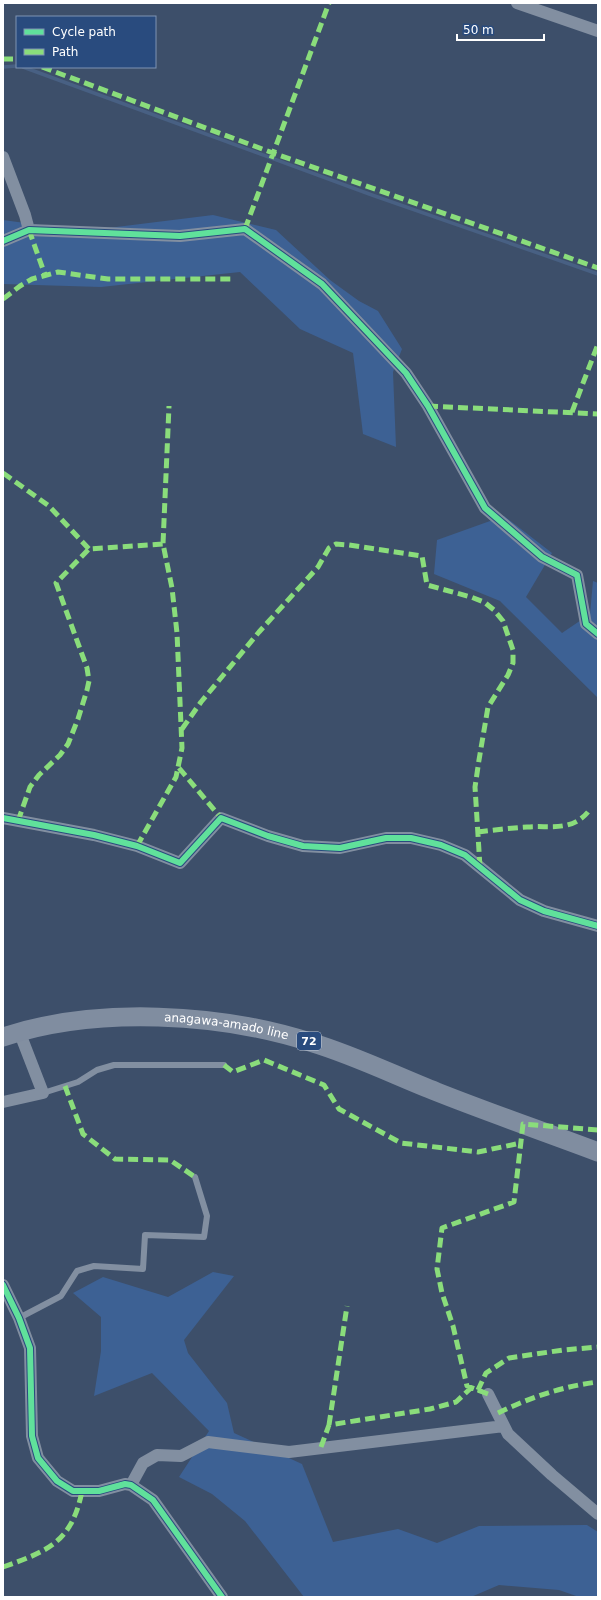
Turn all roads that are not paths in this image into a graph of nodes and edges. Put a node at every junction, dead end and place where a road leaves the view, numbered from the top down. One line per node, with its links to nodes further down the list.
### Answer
1 (517, 3): 2 (street)
2 (598, 31)
3 (3, 157): 4 (street)
4 (29, 230): 5 (street); 6 (street)
5 (3, 241)
6 (598, 634)
7 (3, 818): 8 (street)
8 (598, 926)
9 (11, 1034): 11 (street); 13 (main road, anagawa-amado line / 72)
10 (224, 1065): 11 (lane)
11 (43, 1093): 12 (street)
12 (3, 1102)
13 (598, 1152)
14 (196, 1177): 16 (lane)
15 (3, 1285): 16 (street)
16 (19, 1318): 19 (street)
17 (488, 1394): 18 (street)
18 (504, 1426): 19 (street); 20 (street)
19 (130, 1485): 21 (street)
20 (598, 1514)
21 (222, 1597)

